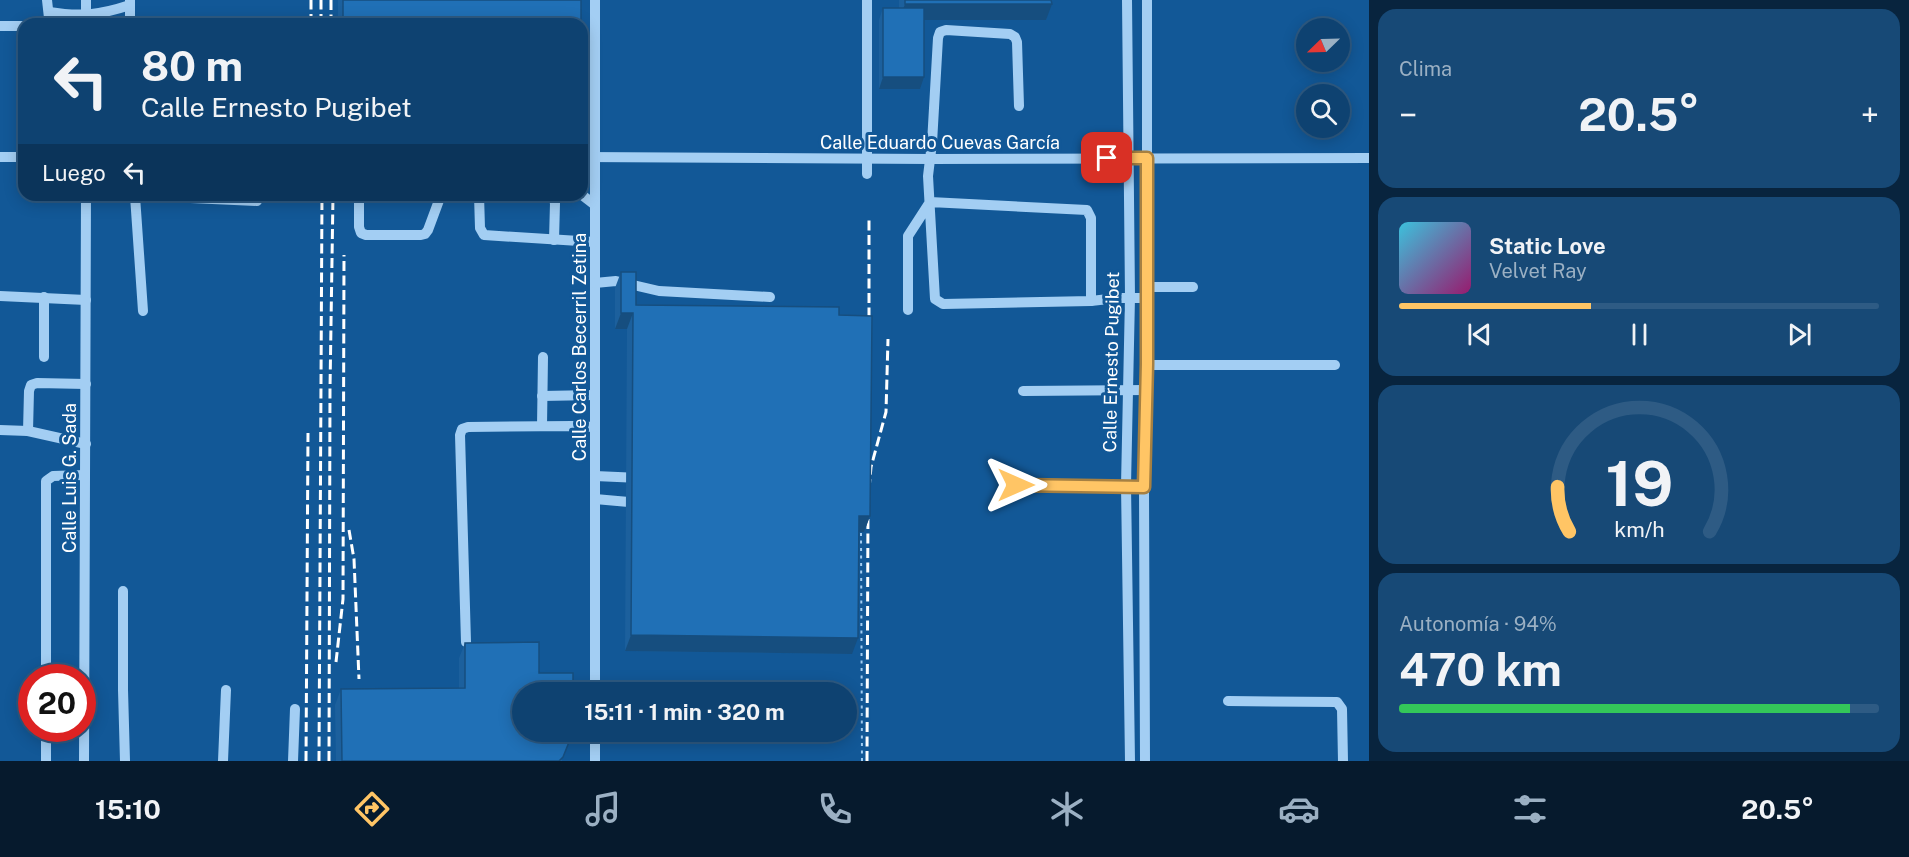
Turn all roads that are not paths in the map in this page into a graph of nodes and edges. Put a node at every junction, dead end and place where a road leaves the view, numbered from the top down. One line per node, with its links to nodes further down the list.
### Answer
1 (47, 0): 8 (street)
2 (86, 0): 11 (street)
3 (595, 0): 20 (street, Calle Carlos Becerril Zetina)
4 (867, 0): 27 (street)
5 (130, 2): 12 (street); 13 (street)
6 (1127, 2): 7 (street); 17 (street, Calle Ernesto Pugibet)
7 (1147, 2): 16 (street, Calle Ernesto Pugibet)
8 (49, 12): 9 (street); 10 (street)
9 (49, 18)
10 (81, 18)
11 (86, 18)
12 (89, 18)
13 (130, 18)
14 (0, 26): 15 (street)
15 (18, 26)
16 (1147, 52): 17 (street); 22 (street, Calle Ernesto Pugibet)
17 (1127, 53): 21 (street, Calle Ernesto Pugibet)
18 (588, 106): 20 (street)
19 (1019, 106): 31 (street)
20 (595, 107): 26 (street, Calle Carlos Becerril Zetina)
21 (1127, 107): 22 (street); 28 (street, Calle Ernesto Pugibet)
22 (1147, 107): 29 (street, Calle Ernesto Pugibet)
23 (0, 157): 24 (street)
24 (18, 157)
25 (588, 157): 26 (street, Calle Eduardo Cuevas García)
26 (595, 157): 27 (street, Calle Eduardo Cuevas García); 41 (street, Calle Carlos Becerril Zetina)
27 (867, 158): 31 (street, Calle Eduardo Cuevas García); 32 (street)
28 (1129, 158): 29 (street, Calle Eduardo Cuevas García); 31 (street, Calle Eduardo Cuevas García); 50 (street, Calle Ernesto Pugibet)
29 (1147, 158): 30 (street, Calle Eduardo Cuevas García); 46 (street, Calle Ernesto Pugibet)
30 (1369, 158)
31 (931, 159): 40 (street)
32 (867, 174)
33 (588, 200): 41 (street)
34 (86, 201): 51 (street, Calle Luis G. Sada)
35 (135, 201): 54 (street)
36 (359, 201): 37 (street)
37 (439, 201)
38 (479, 201): 42 (street)
39 (554, 201): 42 (street)
40 (930, 202): 52 (street); 52 (street); 53 (street)
41 (595, 205): 43 (street, Calle Carlos Becerril Zetina)
42 (554, 240): 43 (street)
43 (595, 242): 44 (street, Calle Carlos Becerril Zetina)
44 (595, 283): 49 (street); 63 (street, Calle Carlos Becerril Zetina)
45 (1193, 287): 46 (street)
46 (1147, 293): 50 (street); 57 (street, Calle Ernesto Pugibet)
47 (0, 296): 48 (street)
48 (44, 297): 51 (street); 55 (street)
49 (770, 297)
50 (1130, 297): 52 (street); 60 (street, Calle Ernesto Pugibet)
51 (86, 300): 59 (street, Calle Luis G. Sada)
52 (1091, 301)
53 (908, 310)
54 (143, 311)
55 (44, 357)
56 (543, 357): 64 (street)
57 (1147, 364): 58 (street); 61 (street, Calle Ernesto Pugibet)
58 (1335, 365)
59 (86, 384): 68 (street); 69 (street, Calle Luis G. Sada)
60 (1128, 390): 61 (street); 62 (street); 74 (street, Calle Ernesto Pugibet)
61 (1146, 390): 75 (street, Calle Ernesto Pugibet)
62 (1023, 391)
63 (595, 395): 64 (street); 66 (street, Calle Carlos Becerril Zetina)
64 (542, 396): 65 (street)
65 (542, 426): 66 (street); 81 (street)
66 (595, 427): 71 (street, Calle Carlos Becerril Zetina)
67 (0, 430): 68 (street)
68 (28, 431): 69 (street)
69 (86, 444): 70 (street, Calle Luis G. Sada)
70 (85, 476): 82 (street); 90 (street, Calle Luis G. Sada)
71 (595, 476): 72 (street); 76 (street, Calle Carlos Becerril Zetina)
72 (649, 478)
73 (1016, 485): 74 (street)
74 (1126, 486): 75 (street); 78 (street, Calle Ernesto Pugibet)
75 (1144, 487): 79 (street, Calle Ernesto Pugibet)
76 (595, 499): 77 (street); 83 (street, Calle Carlos Becerril Zetina)
77 (650, 504)
78 (1127, 560): 79 (street); 95 (street, Calle Ernesto Pugibet)
79 (1146, 561): 96 (street, Calle Ernesto Pugibet)
80 (123, 591): 91 (street)
81 (466, 642)
82 (46, 664)
83 (595, 682)
84 (226, 690): 92 (street)
85 (1228, 701): 97 (street)
86 (295, 709): 93 (street)
87 (46, 742): 89 (street)
88 (595, 742): 94 (street)
89 (46, 761)
90 (84, 761)
91 (125, 761)
92 (223, 761)
93 (293, 761)
94 (595, 761)
95 (1131, 761)
96 (1145, 761)
97 (1343, 761)

